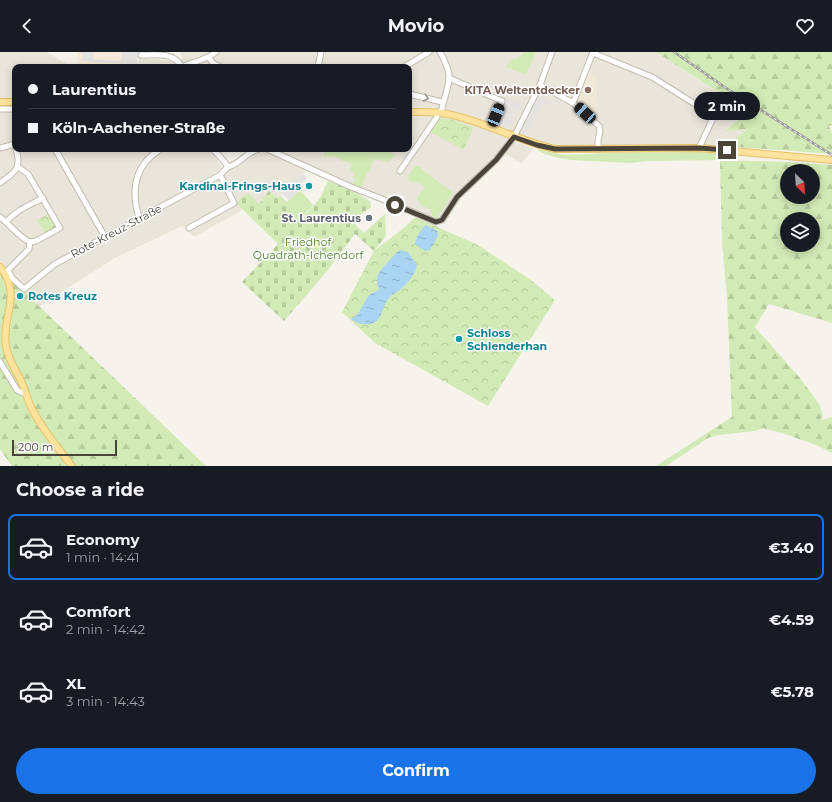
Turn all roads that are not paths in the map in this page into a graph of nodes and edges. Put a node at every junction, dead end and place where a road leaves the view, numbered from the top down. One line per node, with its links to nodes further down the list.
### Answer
1 (216, 52): 8 (street)
2 (321, 52): 12 (street)
3 (429, 52): 13 (street)
4 (440, 52): 14 (street)
5 (552, 52): 15 (street)
6 (593, 52): 20 (street); 29 (street)
7 (141, 55): 9 (street)
8 (209, 58): 10 (street); 11 (street)
9 (180, 64)
10 (188, 64)
11 (214, 64)
12 (319, 64)
13 (409, 64)
14 (450, 78): 19 (street); 25 (street)
15 (540, 85): 20 (street); 26 (street)
16 (412, 95): 19 (street, one-way to 19)
17 (0, 102): 18 (main road)
18 (12, 102)
19 (442, 102): 24 (street)
20 (573, 103): 30 (street)
21 (0, 109): 22 (street)
22 (12, 109)
23 (412, 112): 24 (main road)
24 (439, 113): 25 (main road); 40 (street)
25 (491, 128): 26 (main road)
26 (514, 137): 30 (main road); 36 (street)
27 (12, 145): 28 (street)
28 (0, 148)
29 (699, 148): 30 (main road); 37 (main road)
30 (598, 149)
31 (16, 152): 39 (street)
32 (57, 152): 48 (street)
33 (157, 152): 45 (street)
34 (216, 152): 38 (street)
35 (250, 152): 38 (street, Rote-Kreuz-Straße)
36 (278, 152)
37 (832, 160)
38 (228, 167): 41 (street, Rote-Kreuz-Straße)
39 (18, 168): 42 (street); 43 (street)
40 (400, 171)
41 (220, 175): 45 (street, Rote-Kreuz-Straße); 47 (street)
42 (0, 183)
43 (43, 198): 46 (street); 49 (street)
44 (0, 217): 46 (street)
45 (139, 218): 48 (street, Rote-Kreuz-Straße)
46 (6, 222): 49 (street)
47 (189, 228)
48 (105, 237): 49 (street, Rote-Kreuz-Straße)
49 (30, 242)
50 (0, 267): 52 (main road)
51 (0, 362): 52 (street)
52 (26, 394): 53 (main road)
53 (72, 466)

